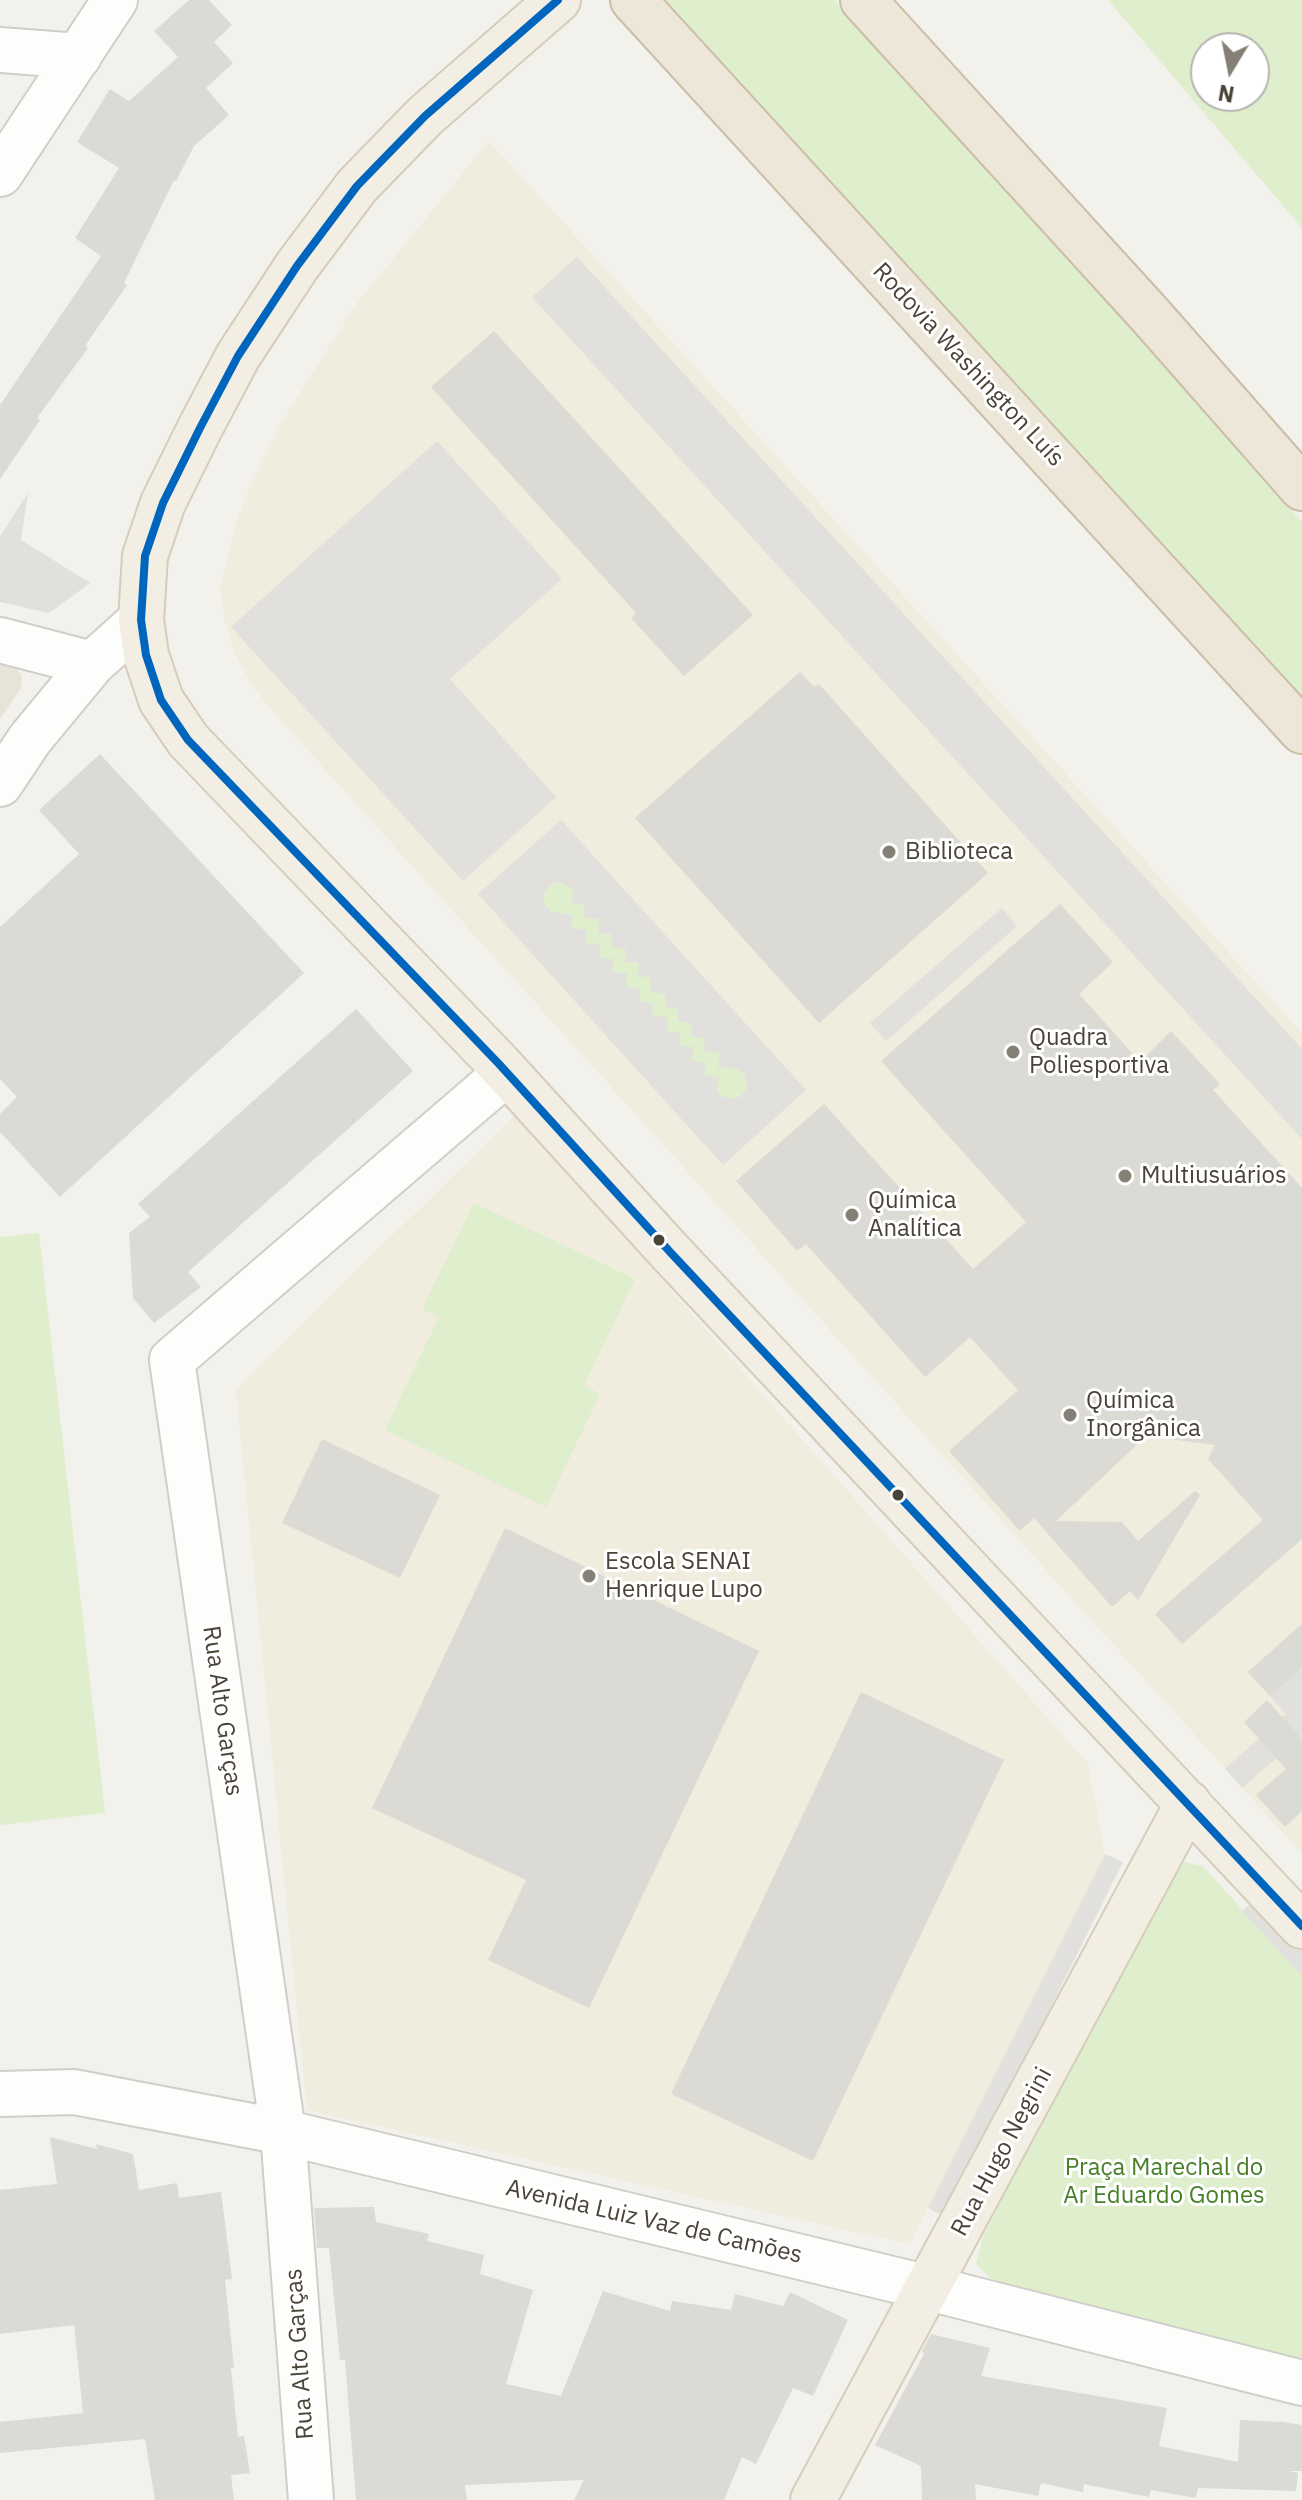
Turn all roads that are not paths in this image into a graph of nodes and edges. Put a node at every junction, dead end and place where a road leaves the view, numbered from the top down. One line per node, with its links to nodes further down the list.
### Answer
1 (115, 0): 6 (street)
2 (558, 0): 9 (main road)
3 (633, 0): 12 (highway, Rodovia Washington Luís)
4 (863, 0): 8 (highway)
5 (0, 50): 6 (street)
6 (79, 56): 7 (street)
7 (0, 174)
8 (1302, 488)
9 (141, 620): 11 (street); 14 (main road)
10 (0, 640): 11 (street)
11 (92, 664): 13 (street)
12 (1302, 731)
13 (0, 784)
14 (505, 1074): 15 (main road); 18 (street, Rua Alto Garças)
15 (1188, 1803): 16 (main road); 19 (main road, Rua Hugo Negrini)
16 (1302, 1926)
17 (0, 2094): 18 (street, Avenida Luiz Vaz de Camões)
18 (283, 2132): 19 (street, Avenida Luiz Vaz de Camões); 21 (street, Rua Alto Garças)
19 (929, 2288): 20 (street, Avenida Luiz Vaz de Camões); 22 (main road, Rua Hugo Negrini)
20 (1302, 2383)
21 (311, 2500)
22 (813, 2500)

